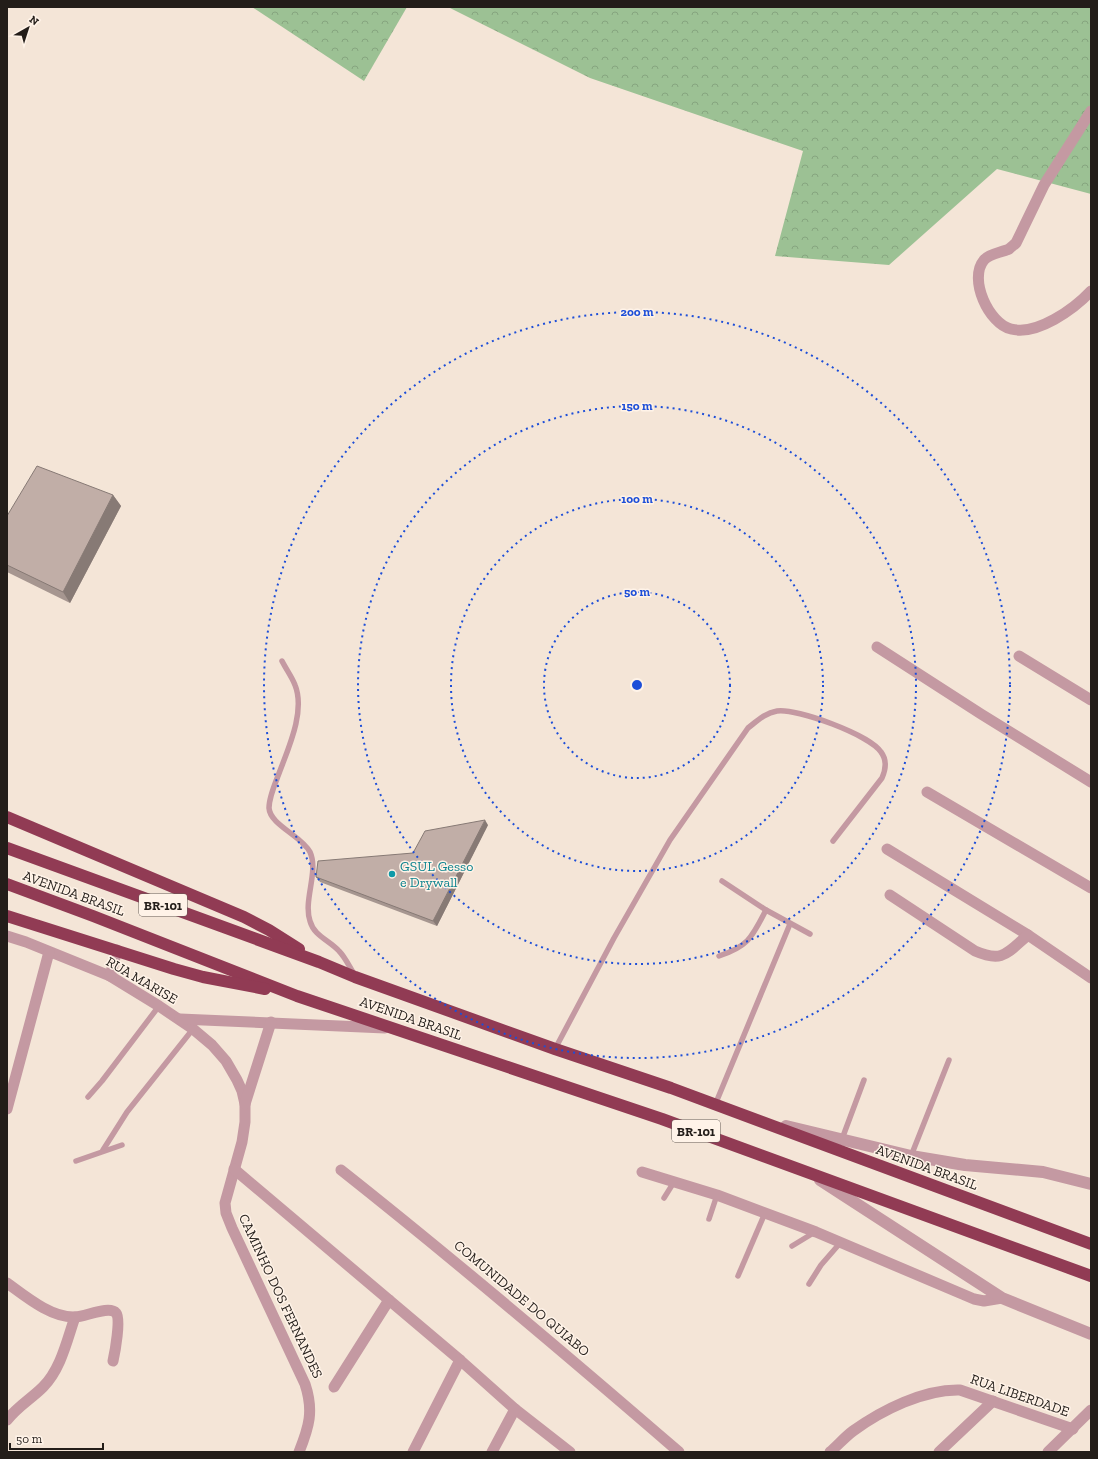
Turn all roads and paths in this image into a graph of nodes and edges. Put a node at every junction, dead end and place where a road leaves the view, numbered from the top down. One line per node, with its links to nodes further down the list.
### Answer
1 (1091, 111): 2 (street)
2 (1091, 291)
3 (877, 647): 7 (street)
4 (1018, 656): 6 (street)
5 (282, 661): 28 (lane)
6 (1091, 700)
7 (1091, 782)
8 (927, 792): 15 (street)
9 (7, 817): 26 (highway)
10 (833, 841): 36 (lane)
11 (7, 848): 26 (highway, AVENIDA BRASIL / BR-101)
12 (887, 849): 21 (street)
13 (722, 881): 17 (lane)
14 (7, 884): 30 (highway, AVENIDA BRASIL / BR-101)
15 (1091, 888)
16 (890, 895): 21 (street)
17 (766, 910): 19 (lane); 25 (lane)
18 (7, 916): 23 (highway)
19 (790, 924): 20 (lane); 42 (lane)
20 (810, 934)
21 (1028, 935): 29 (street)
22 (7, 936): 24 (street, RUA MARISE)
23 (117, 950): 27 (street); 30 (highway)
24 (49, 952): 27 (street, RUA MARISE); 43 (street)
25 (719, 956)
26 (319, 962): 28 (highway, AVENIDA BRASIL / BR-101)
27 (110, 976): 31 (street, RUA MARISE)
28 (355, 977): 36 (highway, AVENIDA BRASIL / BR-101)
29 (1091, 978)
30 (297, 996): 34 (highway, AVENIDA BRASIL / BR-101)
31 (159, 1006): 32 (street, RUA MARISE); 40 (lane)
32 (180, 1019): 33 (street); 35 (street, RUA MARISE)
33 (271, 1022): 34 (street); 41 (street)
34 (392, 1028): 53 (highway, AVENIDA BRASIL / BR-101)
35 (193, 1029): 38 (street, RUA MARISE); 47 (lane)
36 (555, 1049): 42 (highway, AVENIDA BRASIL / BR-101)
37 (949, 1060): 48 (lane)
38 (226, 1062): 41 (street, CAMINHO DOS FERNANDES)
39 (864, 1080): 45 (lane)
40 (88, 1096)
41 (244, 1104): 50 (street, CAMINHO DOS FERNANDES)
42 (715, 1105): 44 (highway, AVENIDA BRASIL / BR-101)
43 (7, 1109)
44 (753, 1119): 45 (street, AVENIDA BRASIL); 62 (highway, AVENIDA BRASIL / BR-101)
45 (842, 1139): 48 (street, AVENIDA BRASIL)
46 (122, 1145): 47 (lane)
47 (103, 1150): 49 (lane)
48 (911, 1156): 55 (street, AVENIDA BRASIL)
49 (76, 1161)
50 (234, 1170): 69 (street); 80 (street, CAMINHO DOS FERNANDES)
51 (342, 1170): 84 (street, COMUNIDADE DO QUIABO)
52 (642, 1172): 54 (street)
53 (808, 1172): 65 (highway, AVENIDA BRASIL / BR-101); 68 (street, AVENIDA BRASIL)
54 (674, 1181): 56 (street); 57 (lane)
55 (1091, 1184)
56 (716, 1196): 58 (street); 59 (lane)
57 (664, 1198)
58 (765, 1213): 60 (street); 64 (lane)
59 (709, 1219)
60 (816, 1232): 61 (street); 63 (lane)
61 (841, 1242): 67 (lane); 68 (street)
62 (1091, 1244)
63 (792, 1246)
64 (738, 1276)
65 (1091, 1276)
66 (7, 1283): 70 (street)
67 (809, 1284)
68 (1002, 1298): 71 (street, AVENIDA BRASIL)
69 (389, 1300): 72 (street); 74 (street)
70 (75, 1317): 73 (street); 78 (street)
71 (1091, 1334)
72 (460, 1360): 76 (street); 81 (street)
73 (113, 1361)
74 (334, 1387)
75 (993, 1401): 79 (street, RUA LIBERDADE); 85 (street, RUA LIBERDADE); 86 (street)
76 (515, 1409): 82 (street); 83 (street)
77 (1091, 1410): 79 (street)
78 (7, 1420)
79 (1073, 1429): 87 (street)
80 (299, 1452)
81 (414, 1452)
82 (492, 1452)
83 (570, 1452)
84 (679, 1452)
85 (830, 1452)
86 (939, 1452)
87 (1048, 1452)

